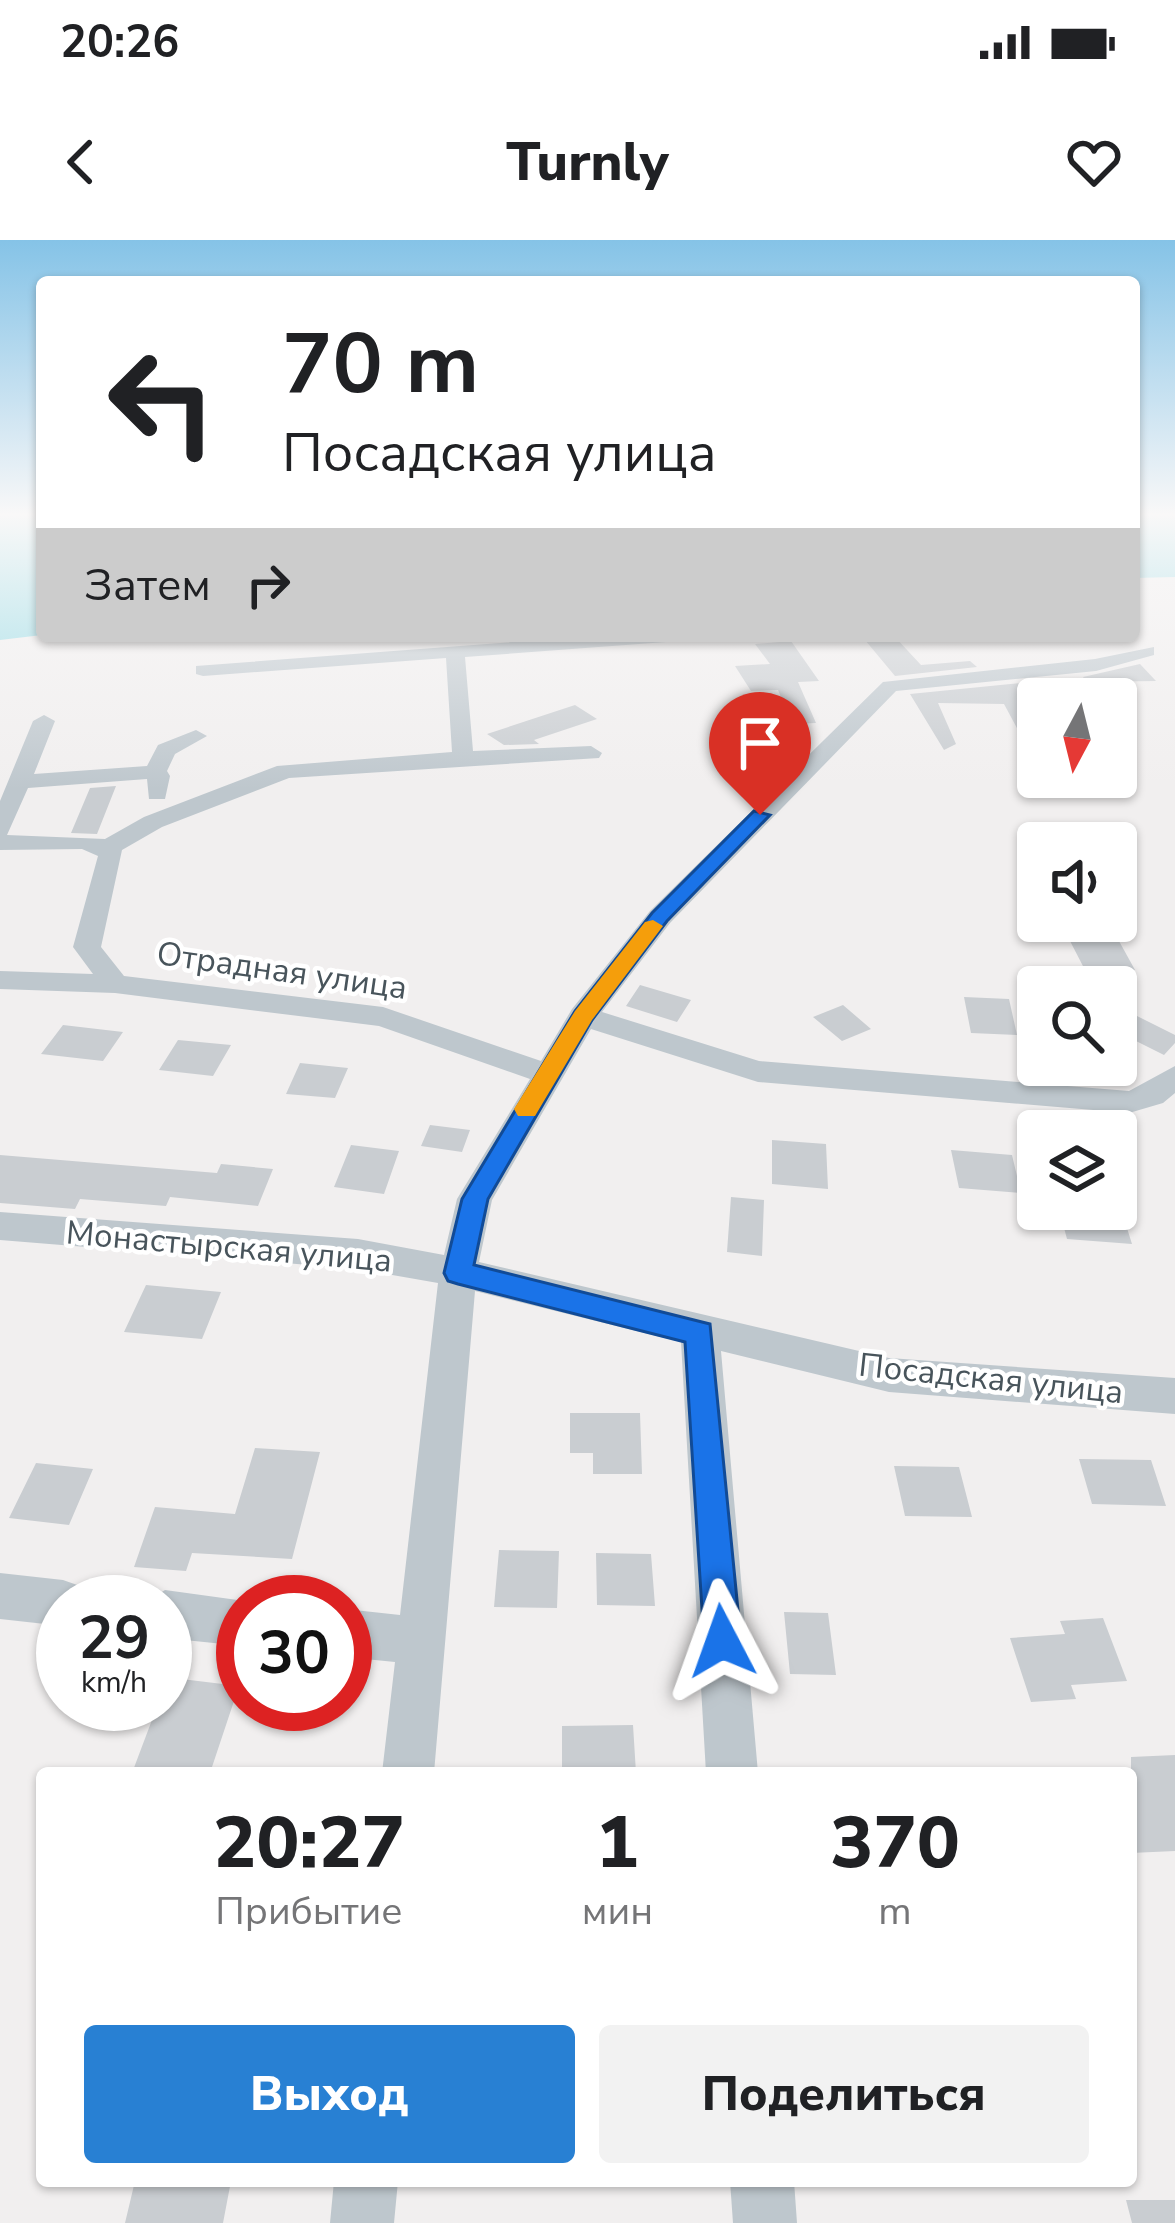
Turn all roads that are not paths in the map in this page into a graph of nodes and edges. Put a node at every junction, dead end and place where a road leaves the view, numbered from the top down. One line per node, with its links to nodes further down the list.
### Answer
1 (587, 642): 4 (street)
2 (1112, 648): 3 (street)
3 (1147, 651): 5 (street); 19 (street)
4 (455, 652): 6 (street); 10 (street)
5 (1175, 653)
6 (203, 670)
7 (44, 721): 12 (street)
8 (196, 736): 11 (street)
9 (590, 753): 10 (street)
10 (464, 758): 13 (street)
11 (155, 772): 12 (street); 13 (street)
12 (19, 782): 14 (street)
13 (153, 822): 16 (street)
14 (0, 830)
15 (0, 843): 16 (street)
16 (109, 847): 18 (street)
17 (0, 980): 18 (street, Отрадная улица)
18 (115, 984): 20 (street, Отрадная улица)
19 (583, 1016): 20 (street); 21 (street)
20 (547, 1074): 23 (street)
21 (1175, 1077)
22 (0, 1226): 23 (street, Монастырская улица)
23 (458, 1273): 24 (street, Посадская улица); 29 (street)
24 (700, 1333): 25 (street, Посадская улица); 31 (street)
25 (1175, 1396)
26 (0, 1597): 27 (street)
27 (36, 1600)
28 (372, 1636): 29 (street)
29 (421, 1641): 30 (street)
30 (409, 1767)
31 (732, 1767)
32 (366, 2187): 34 (street)
33 (762, 2187): 35 (street)
34 (362, 2223)
35 (765, 2223)

